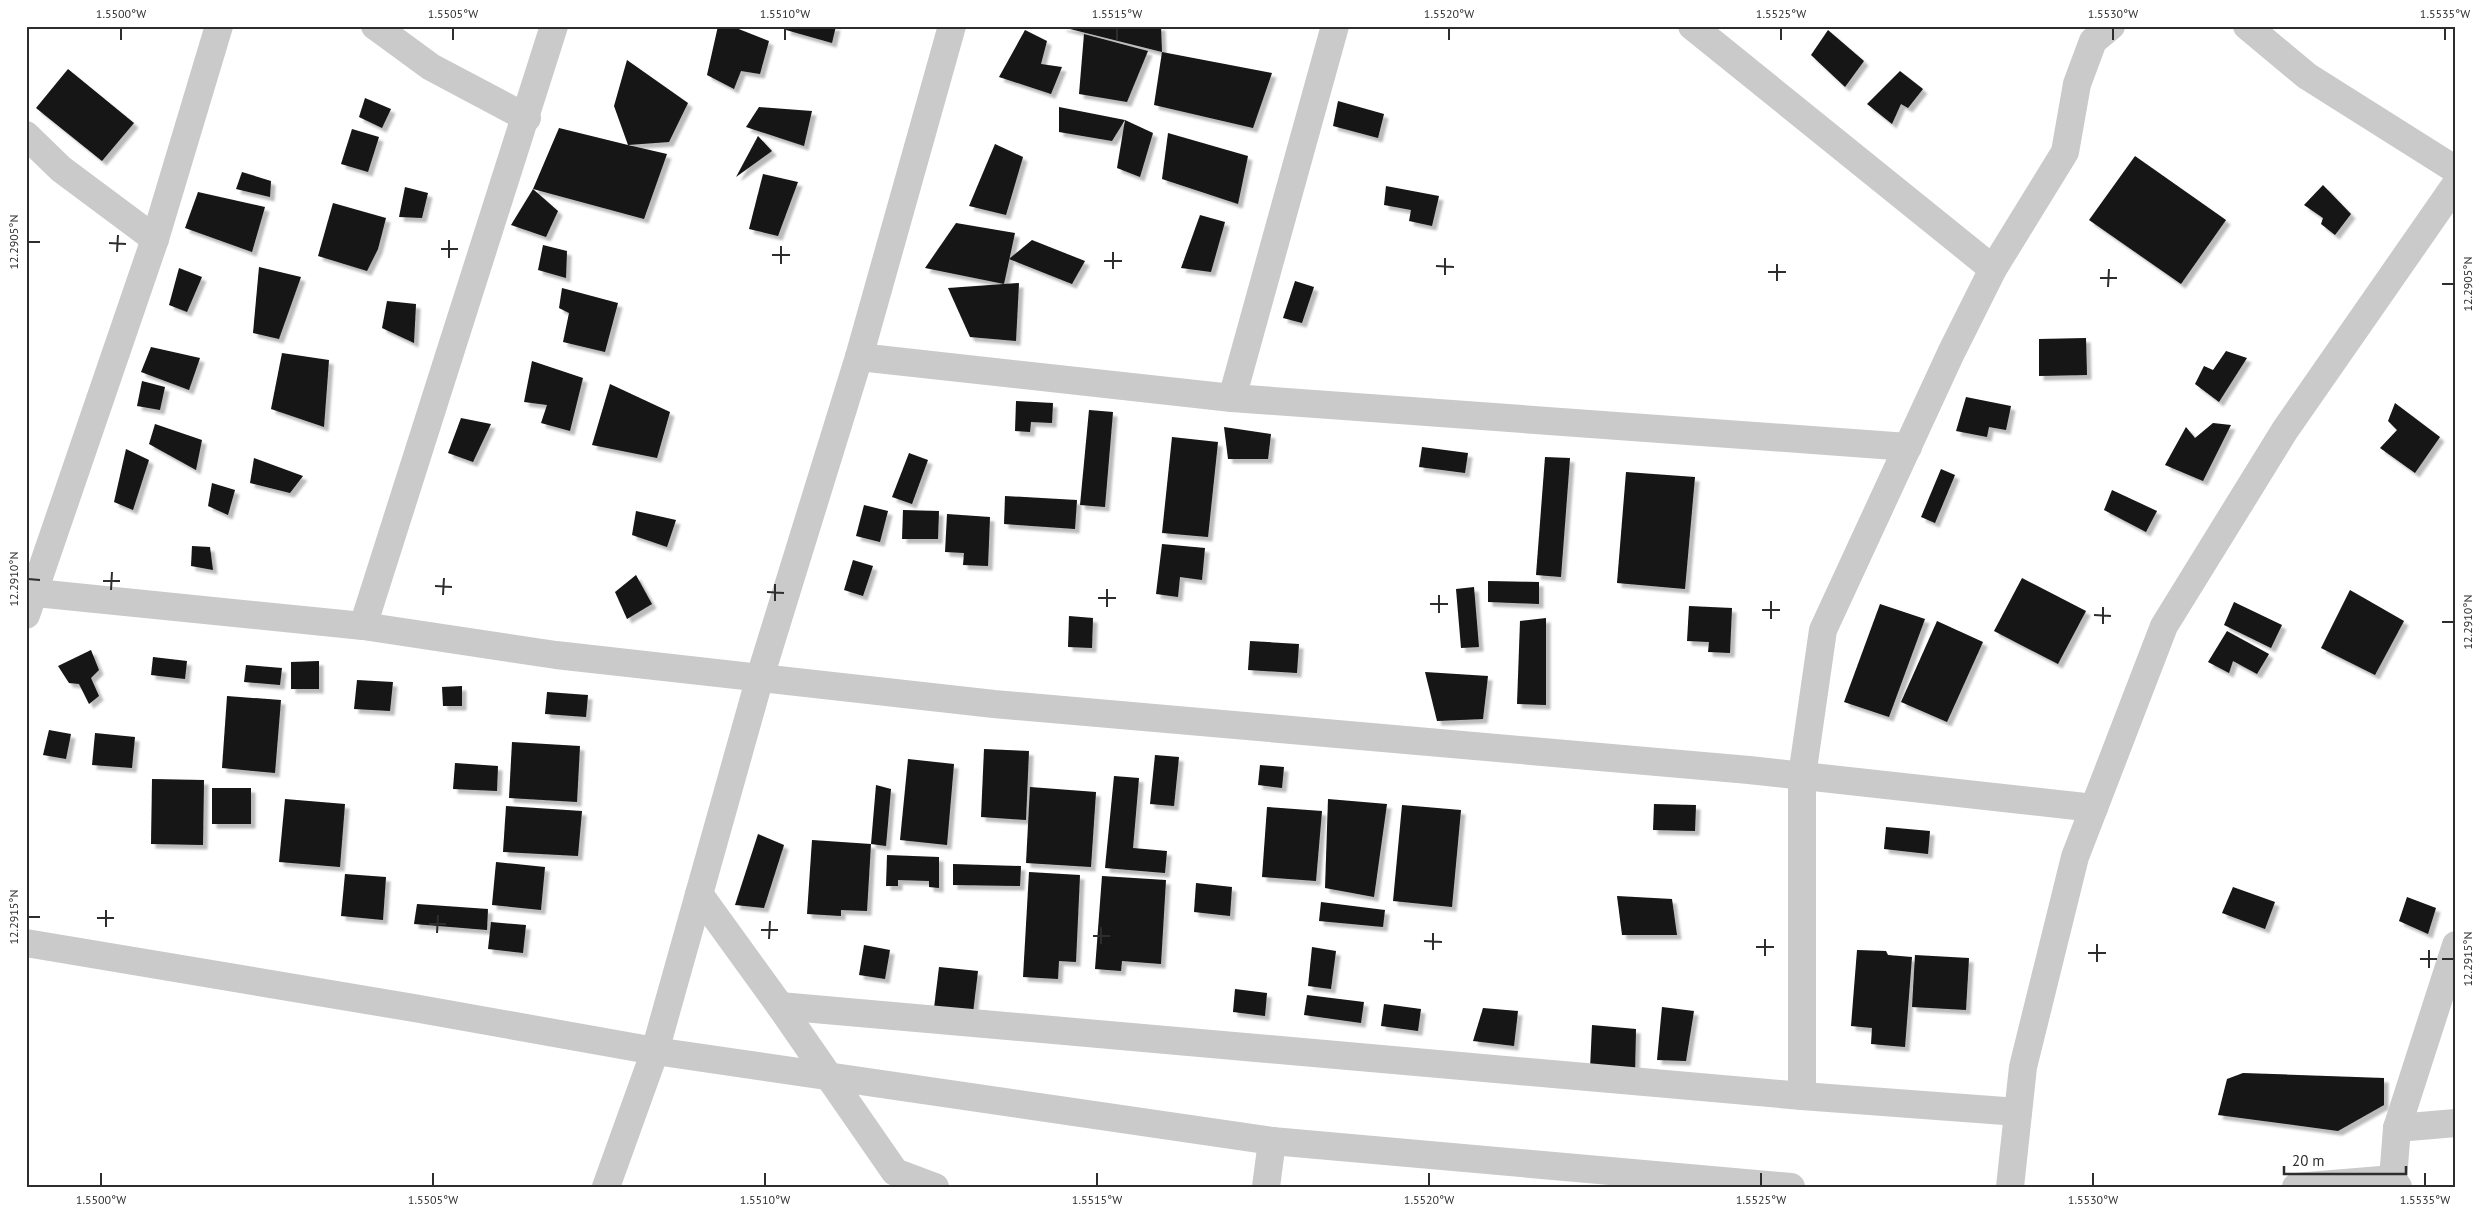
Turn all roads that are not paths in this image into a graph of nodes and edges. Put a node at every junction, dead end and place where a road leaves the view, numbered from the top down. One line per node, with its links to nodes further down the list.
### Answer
1 (219, 26): 13 (street)
2 (376, 26): 9 (street)
3 (554, 26): 9 (street)
4 (952, 26): 15 (street)
5 (1335, 26): 16 (street)
6 (1692, 26): 14 (street)
7 (2111, 26): 14 (street)
8 (2247, 26): 11 (street)
9 (527, 118): 19 (street)
10 (26, 135): 13 (street)
11 (2456, 170)
12 (2456, 184): 22 (street)
13 (155, 239): 18 (street)
14 (1993, 269): 17 (street)
15 (859, 357): 16 (street); 20 (street)
16 (1232, 398): 17 (street)
17 (1908, 448): 21 (street)
18 (28, 600): 19 (street)
19 (363, 626): 20 (street)
20 (760, 677): 21 (street); 23 (street)
21 (1802, 776): 22 (street); 29 (street)
22 (2094, 808): 30 (street)
23 (699, 894): 26 (street); 27 (street)
24 (26, 943): 27 (street)
25 (2456, 944): 32 (street)
26 (780, 1006): 28 (street); 29 (street)
27 (655, 1052): 28 (street); 35 (street)
28 (829, 1077): 33 (street); 36 (street)
29 (1802, 1096): 30 (street)
30 (2018, 1112): 39 (street)
31 (2456, 1123): 32 (street)
32 (2396, 1128): 34 (street)
33 (1272, 1141): 37 (street); 38 (street)
34 (2396, 1183): 40 (street)
35 (606, 1187)
36 (935, 1187)
37 (1266, 1187)
38 (1791, 1187)
39 (2010, 1187)
40 (2296, 1187)

